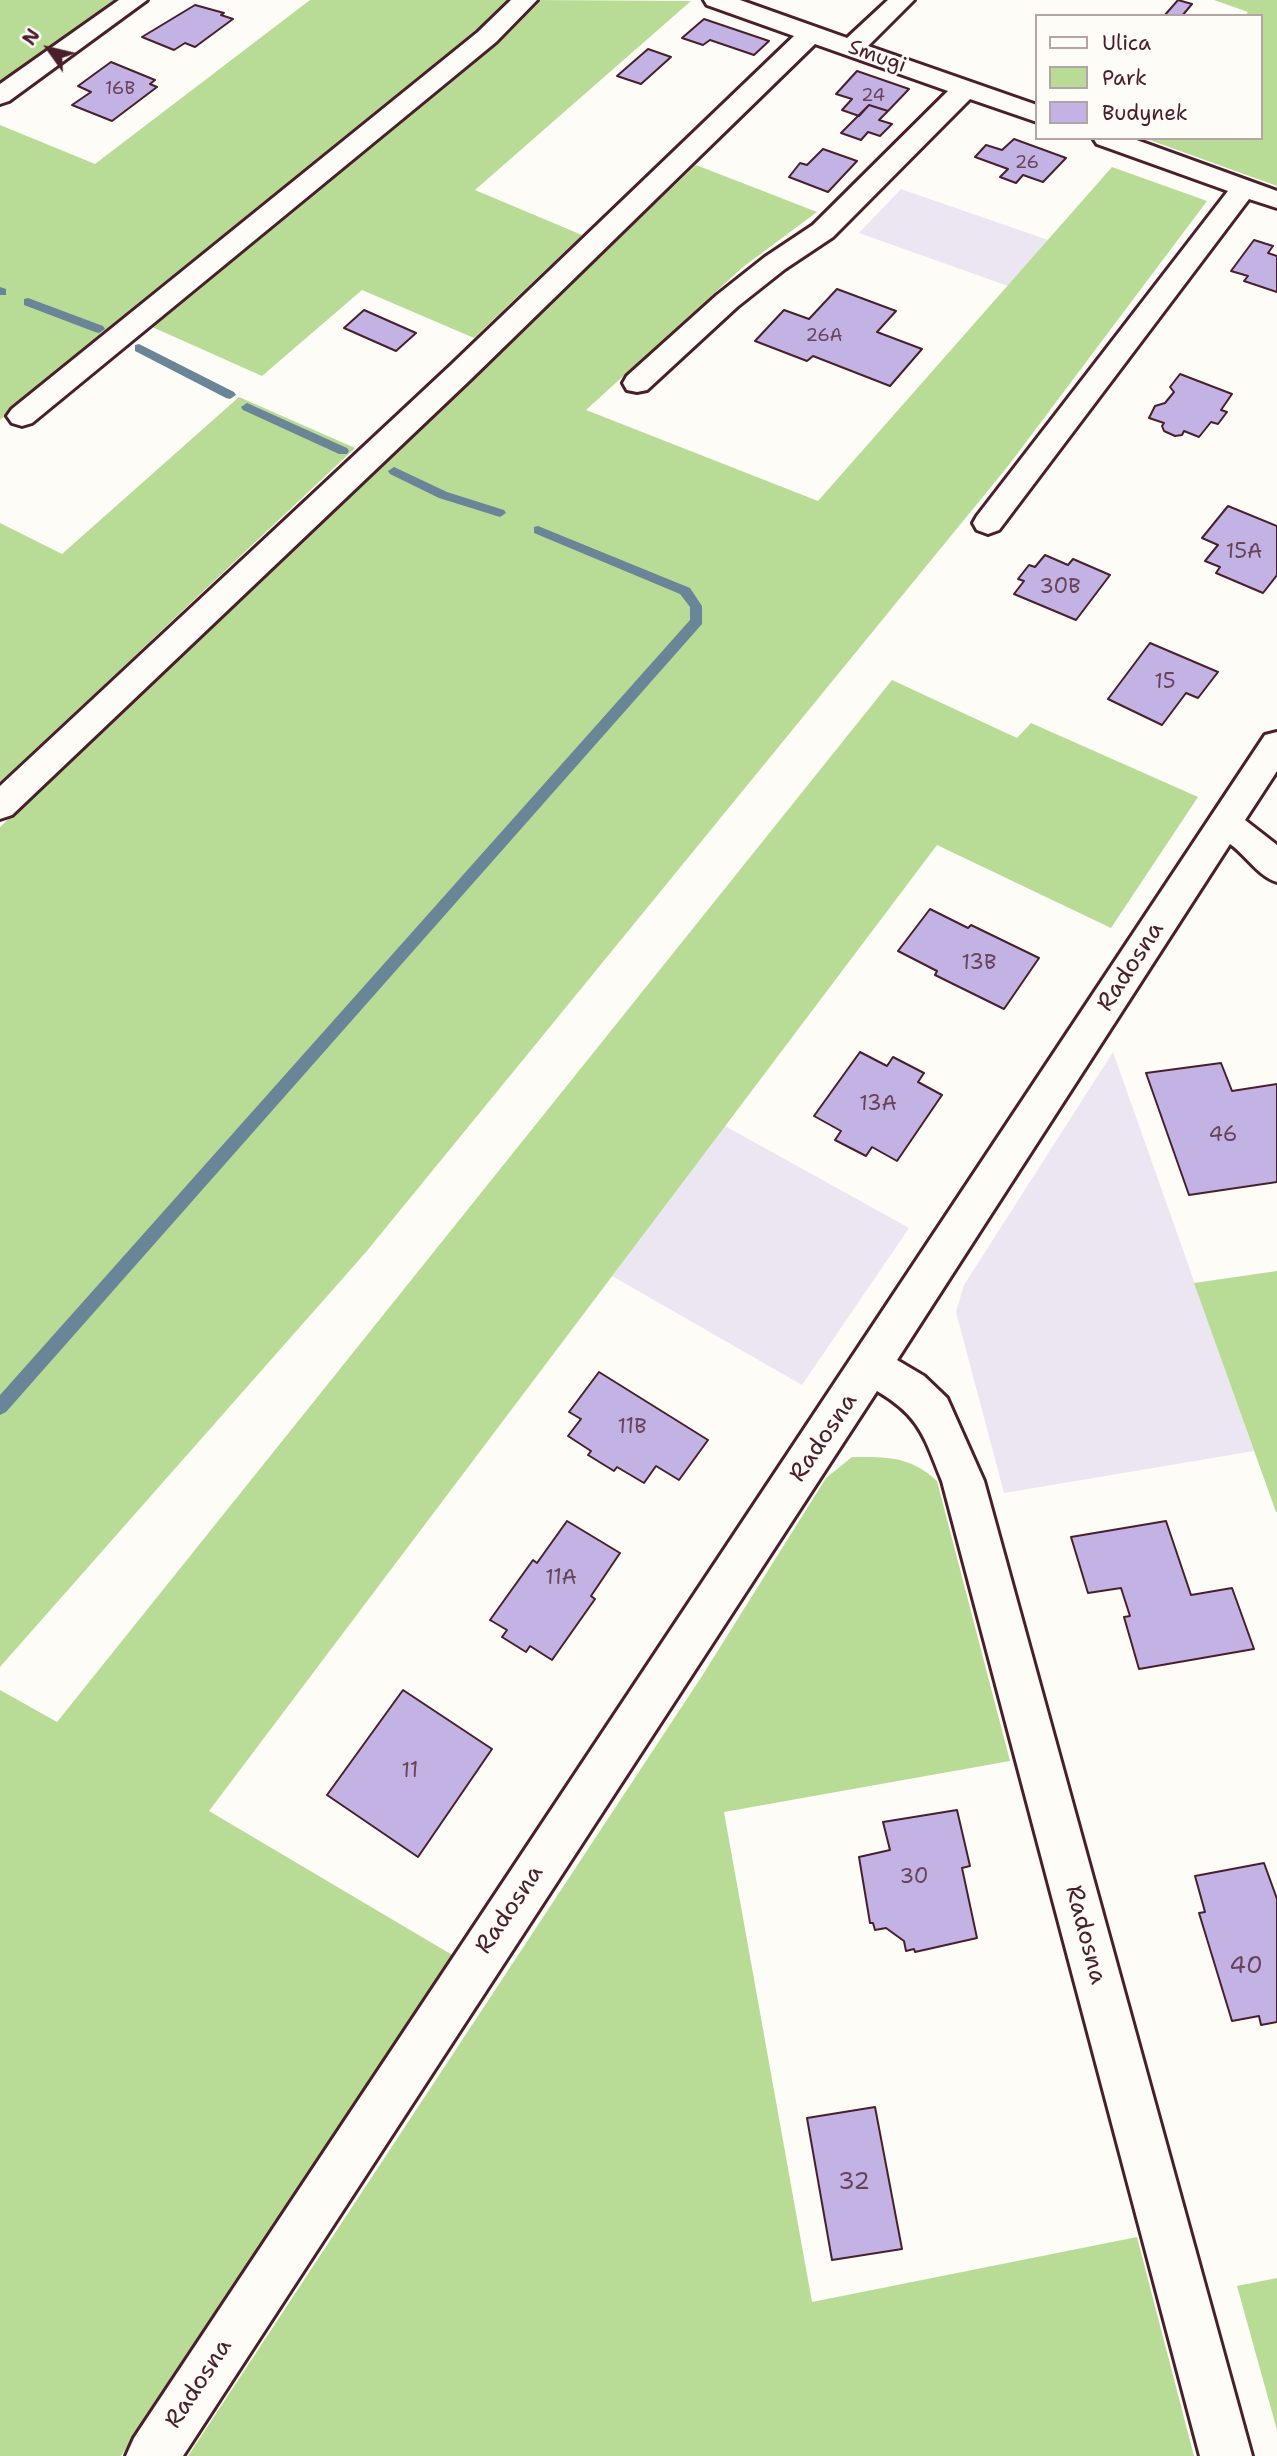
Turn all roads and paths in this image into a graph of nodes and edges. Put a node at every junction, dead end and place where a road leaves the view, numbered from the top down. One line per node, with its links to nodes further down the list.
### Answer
1 (135, 0): 8 (street)
2 (525, 0): 14 (street)
3 (716, 0): 5 (street, Smugi)
4 (902, 0): 6 (street)
5 (811, 33): 6 (street, Smugi); 17 (street)
6 (851, 48): 7 (street, Smugi)
7 (966, 88): 9 (street, Smugi); 13 (street)
8 (0, 96)
9 (1036, 114)
10 (1111, 140): 11 (street)
11 (1244, 188): 12 (street); 15 (street)
12 (1277, 200)
13 (637, 383)
14 (22, 416)
15 (989, 523)
16 (1277, 744): 18 (street, Radosna)
17 (0, 806)
18 (1225, 824): 19 (street); 20 (street, Radosna)
19 (1277, 869)
20 (871, 1366): 21 (street, Radosna); 22 (street, Radosna)
21 (152, 2456)
22 (1226, 2456)

